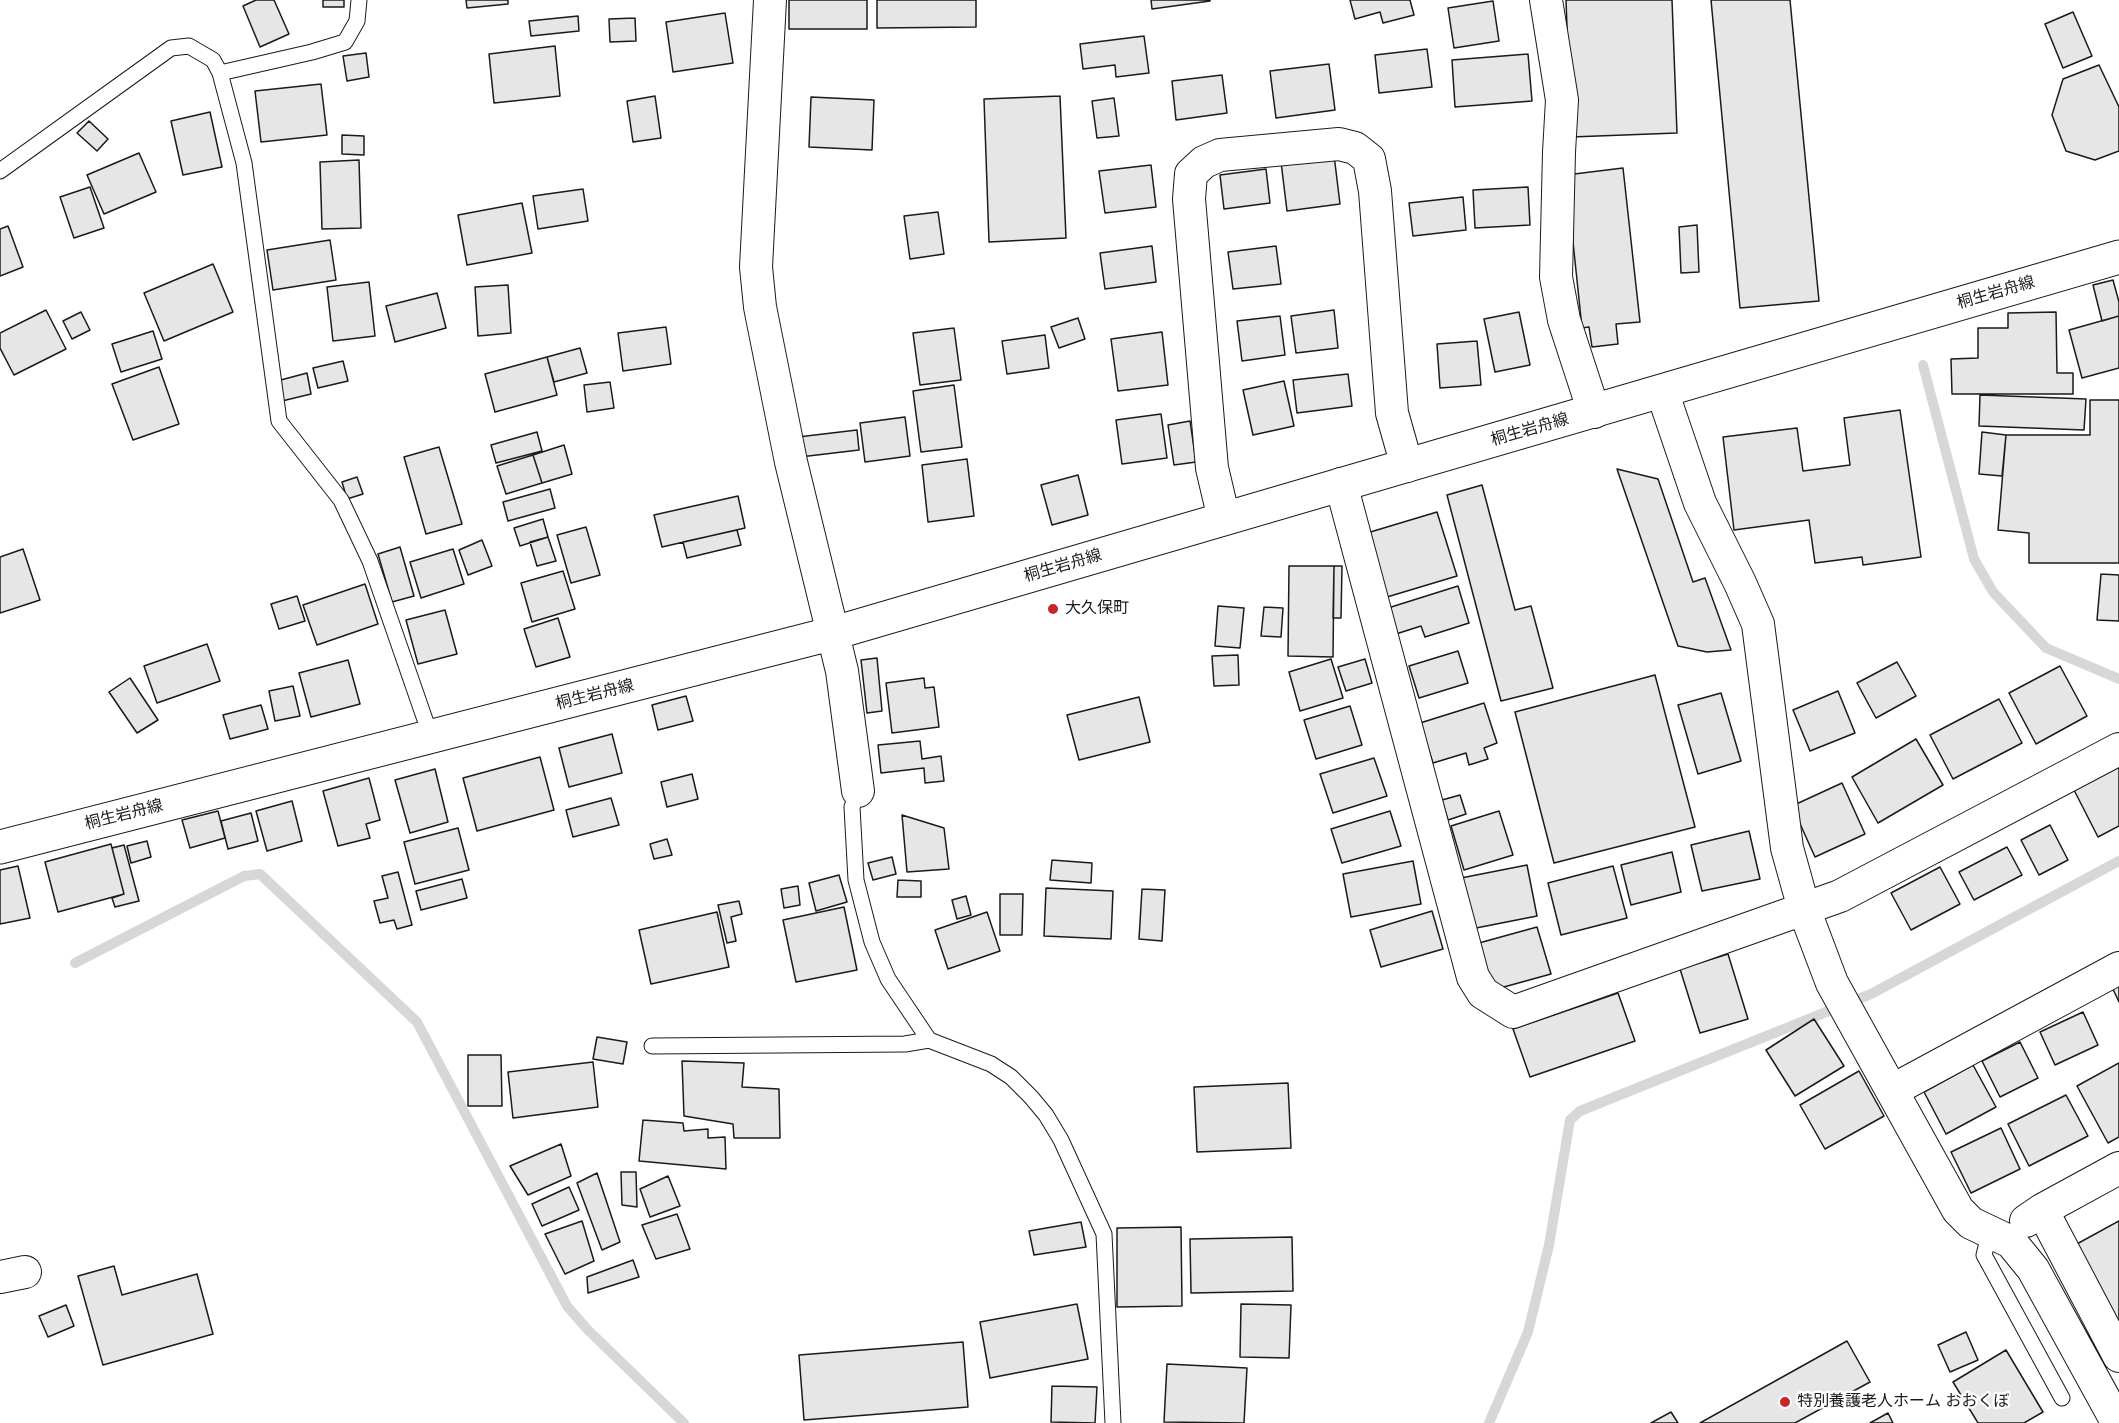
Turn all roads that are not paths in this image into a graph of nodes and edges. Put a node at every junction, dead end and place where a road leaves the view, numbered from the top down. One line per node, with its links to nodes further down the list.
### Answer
1 (359, 0): 4 (lane)
2 (770, 0): 12 (street)
3 (1546, 0): 8 (street)
4 (220, 73): 5 (lane); 13 (lane)
5 (0, 171)
6 (2119, 257): 7 (main road, 桐生岩舟線)
7 (1662, 391): 8 (main road, 桐生岩舟線); 17 (street)
8 (1594, 412): 9 (main road, 桐生岩舟線)
9 (1407, 466): 10 (main road, 桐生岩舟線); 11 (street)
10 (1341, 484): 11 (main road, 桐生岩舟線); 17 (street)
11 (1224, 519): 12 (main road, 桐生岩舟線)
12 (834, 633): 13 (main road, 桐生岩舟線); 15 (street)
13 (431, 737): 16 (main road, 桐生岩舟線)
14 (2119, 749): 17 (street)
15 (858, 791): 19 (lane)
16 (0, 847)
17 (1804, 909): 21 (street)
18 (2119, 968): 21 (street)
19 (928, 1040): 20 (lane); 28 (lane)
20 (652, 1046)
21 (1893, 1090): 24 (street)
22 (2119, 1168): 23 (street)
23 (2042, 1210): 24 (street); 25 (street)
24 (2001, 1236): 26 (lane); 27 (street)
25 (2119, 1356)
26 (2062, 1398)
27 (2117, 1422)
28 (1113, 1423)

